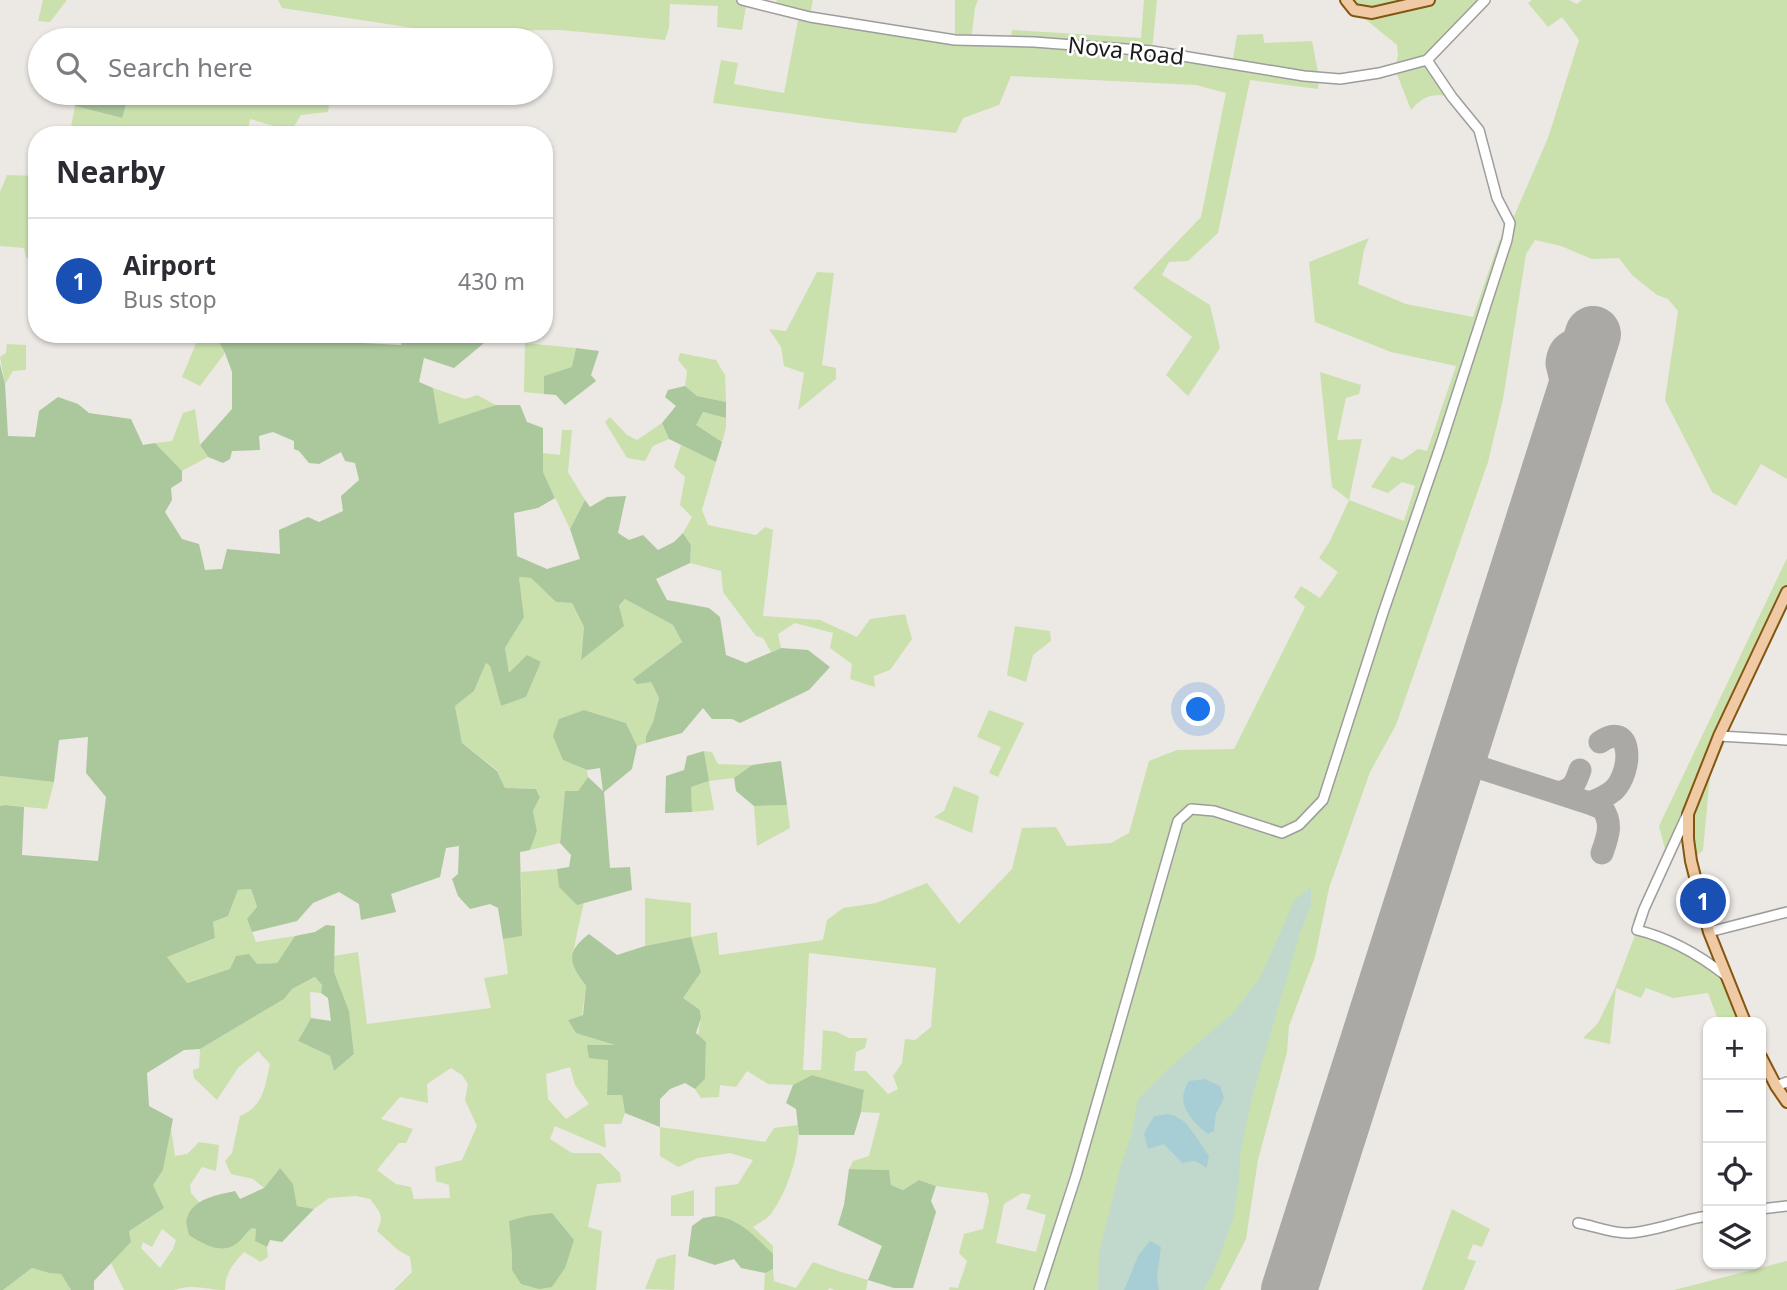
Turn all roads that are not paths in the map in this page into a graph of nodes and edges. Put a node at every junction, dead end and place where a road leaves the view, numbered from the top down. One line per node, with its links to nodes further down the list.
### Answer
1 (742, 0): 5 (street, Nova Road)
2 (1346, 0): 3 (main road)
3 (1430, 0)
4 (1485, 0): 5 (street, Nova Road)
5 (1427, 60): 21 (street)
6 (1787, 592): 7 (main road)
7 (1718, 736): 8 (street); 9 (main road)
8 (1787, 740)
9 (1688, 814): 11 (main road); 12 (street)
10 (1787, 912): 11 (street)
11 (1709, 932): 12 (main road)
12 (1725, 975): 13 (main road)
13 (1743, 1017)
14 (1766, 1063): 15 (main road)
15 (1782, 1084): 16 (main road)
16 (1787, 1102)
17 (1787, 1206): 18 (street)
18 (1766, 1208)
19 (1703, 1216): 20 (street)
20 (1578, 1223)
21 (1039, 1290)

